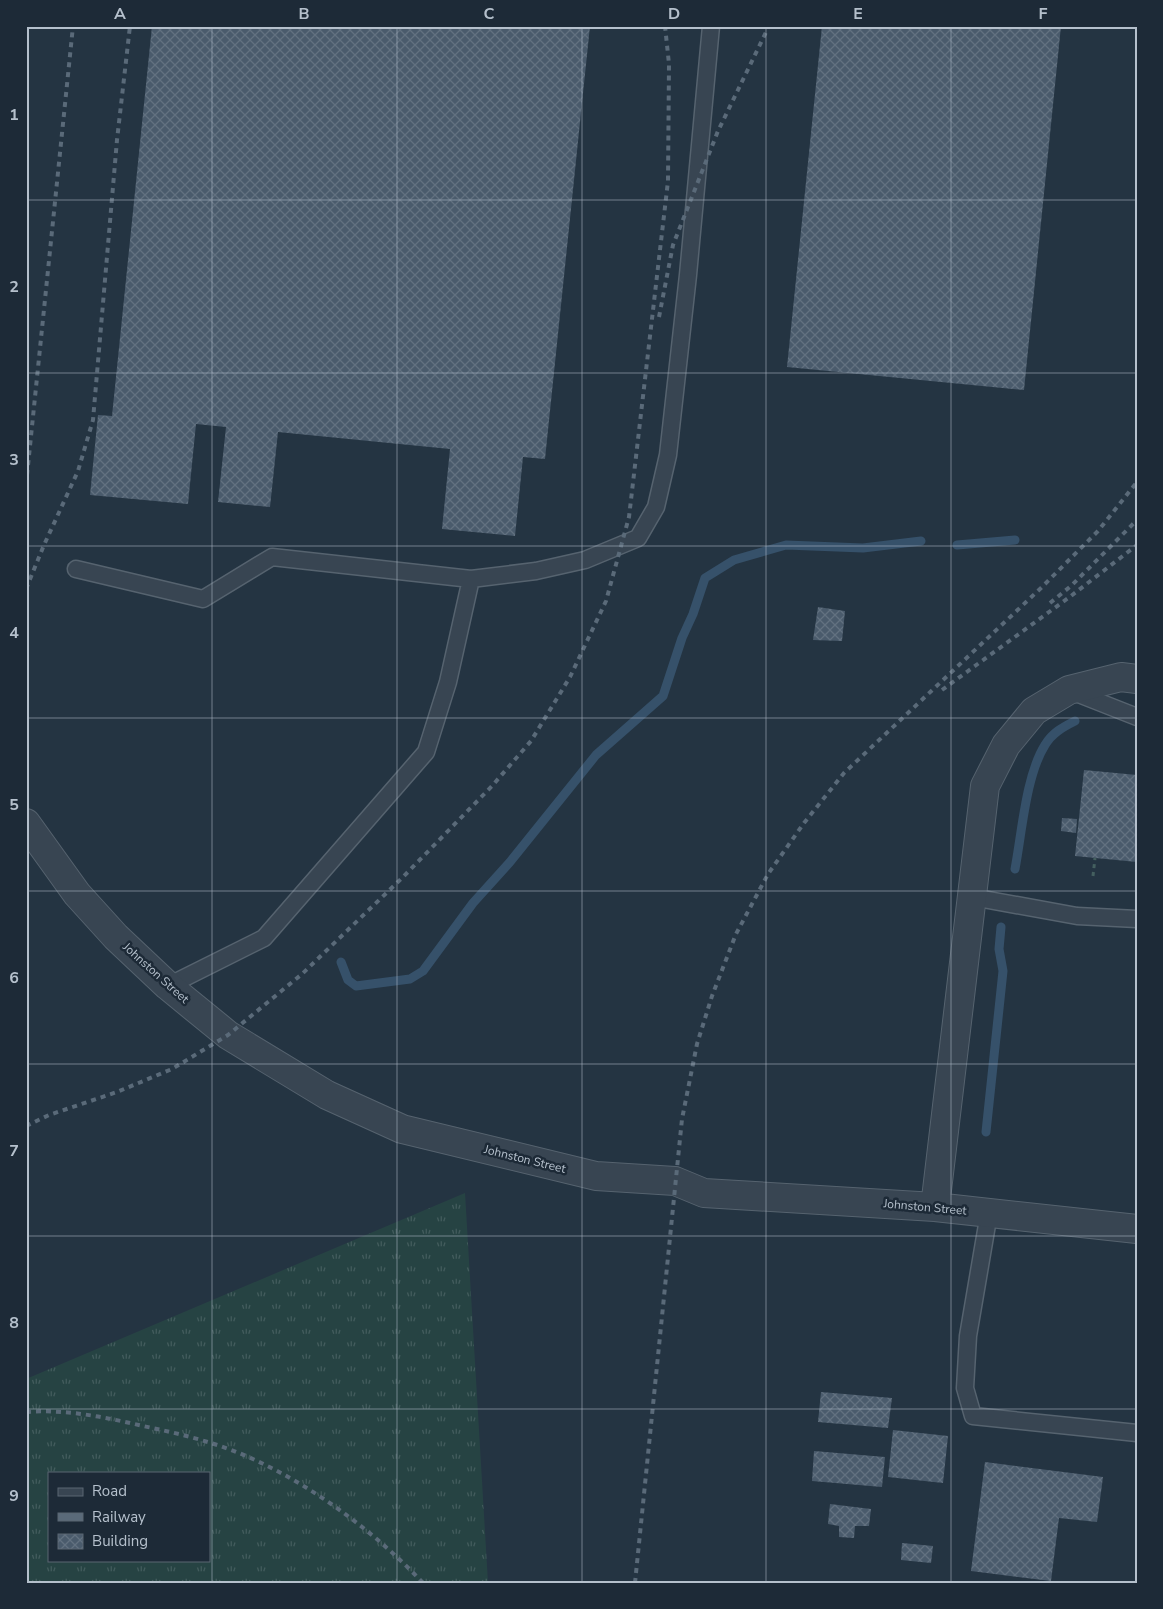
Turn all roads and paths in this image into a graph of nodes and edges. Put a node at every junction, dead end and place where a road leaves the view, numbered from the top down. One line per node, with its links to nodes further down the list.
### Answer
1 (711, 26): 3 (lane)
2 (76, 569): 3 (lane)
3 (471, 579): 12 (lane)
4 (1137, 679): 5 (street)
5 (1069, 690): 6 (lane); 10 (street)
6 (1137, 717)
7 (26, 823): 12 (street, Johnston Street)
8 (1094, 858): 9 (path)
9 (1092, 876)
10 (972, 897): 11 (lane); 13 (street)
11 (1137, 919)
12 (168, 986): 13 (street, Johnston Street)
13 (935, 1206): 14 (street, Johnston Street)
14 (989, 1213): 15 (street, Johnston Street); 16 (lane)
15 (1137, 1229)
16 (1137, 1433)

